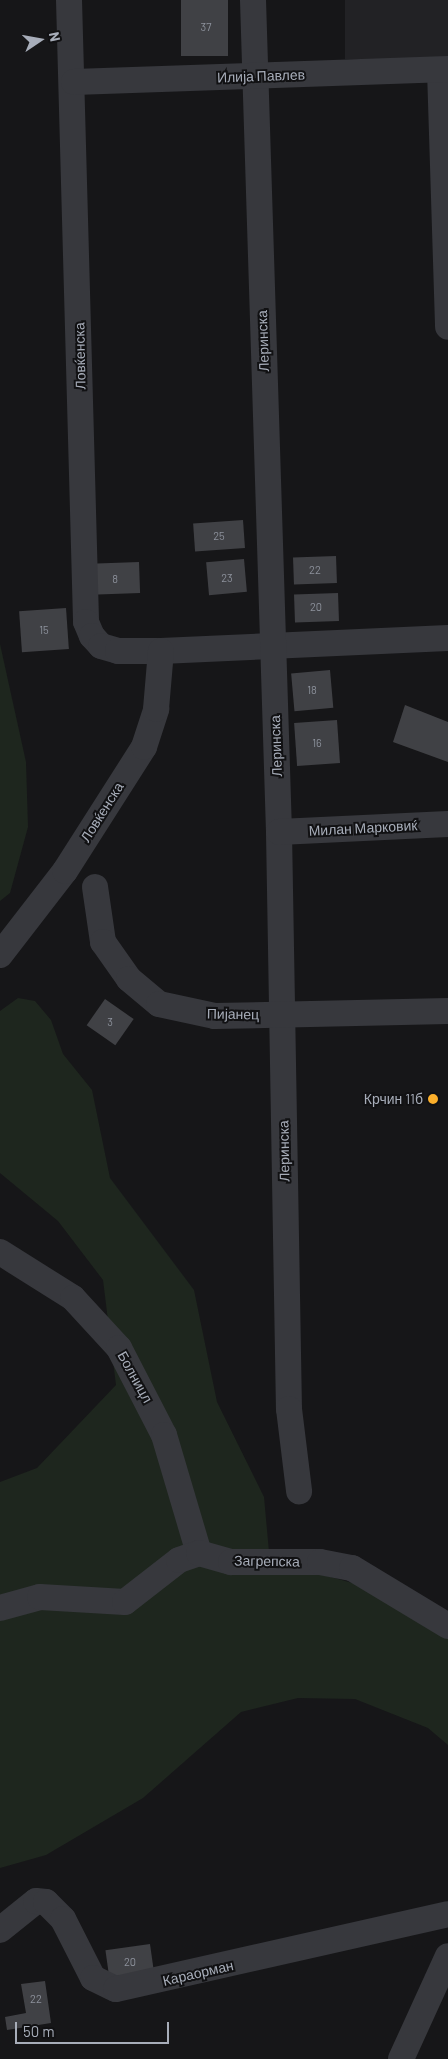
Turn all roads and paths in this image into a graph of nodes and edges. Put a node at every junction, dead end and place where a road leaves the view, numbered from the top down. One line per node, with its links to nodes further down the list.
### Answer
1 (68, 0): 5 (street, Ловќенска)
2 (252, 0): 4 (street, Леринска)
3 (444, 69): 4 (street, Илија Павлев); 6 (street)
4 (254, 76): 5 (street, Илија Павлев); 8 (street, Леринска)
5 (74, 82): 9 (street, Ловќенска)
6 (448, 327)
7 (448, 638): 8 (street, Ловќенска)
8 (273, 647): 9 (street, Ловќенска); 11 (street, Леринска)
9 (161, 651): 13 (street, Ловќенска)
10 (448, 824): 11 (street, Милан Марковиќ)
11 (279, 832): 15 (street, Леринска)
12 (95, 887): 15 (street, Пијанец)
13 (0, 955)
14 (448, 1010): 15 (street, Пијанец)
15 (282, 1014): 17 (street, Леринска)
16 (0, 1252): 18 (street, Болницл)
17 (299, 1491)
18 (199, 1553): 19 (street); 20 (street, Загрепска)
19 (0, 1608)
20 (448, 1626)
21 (448, 1914): 22 (street, Караорман)
22 (0, 1930)
23 (448, 1956): 24 (street)
24 (401, 2059)

